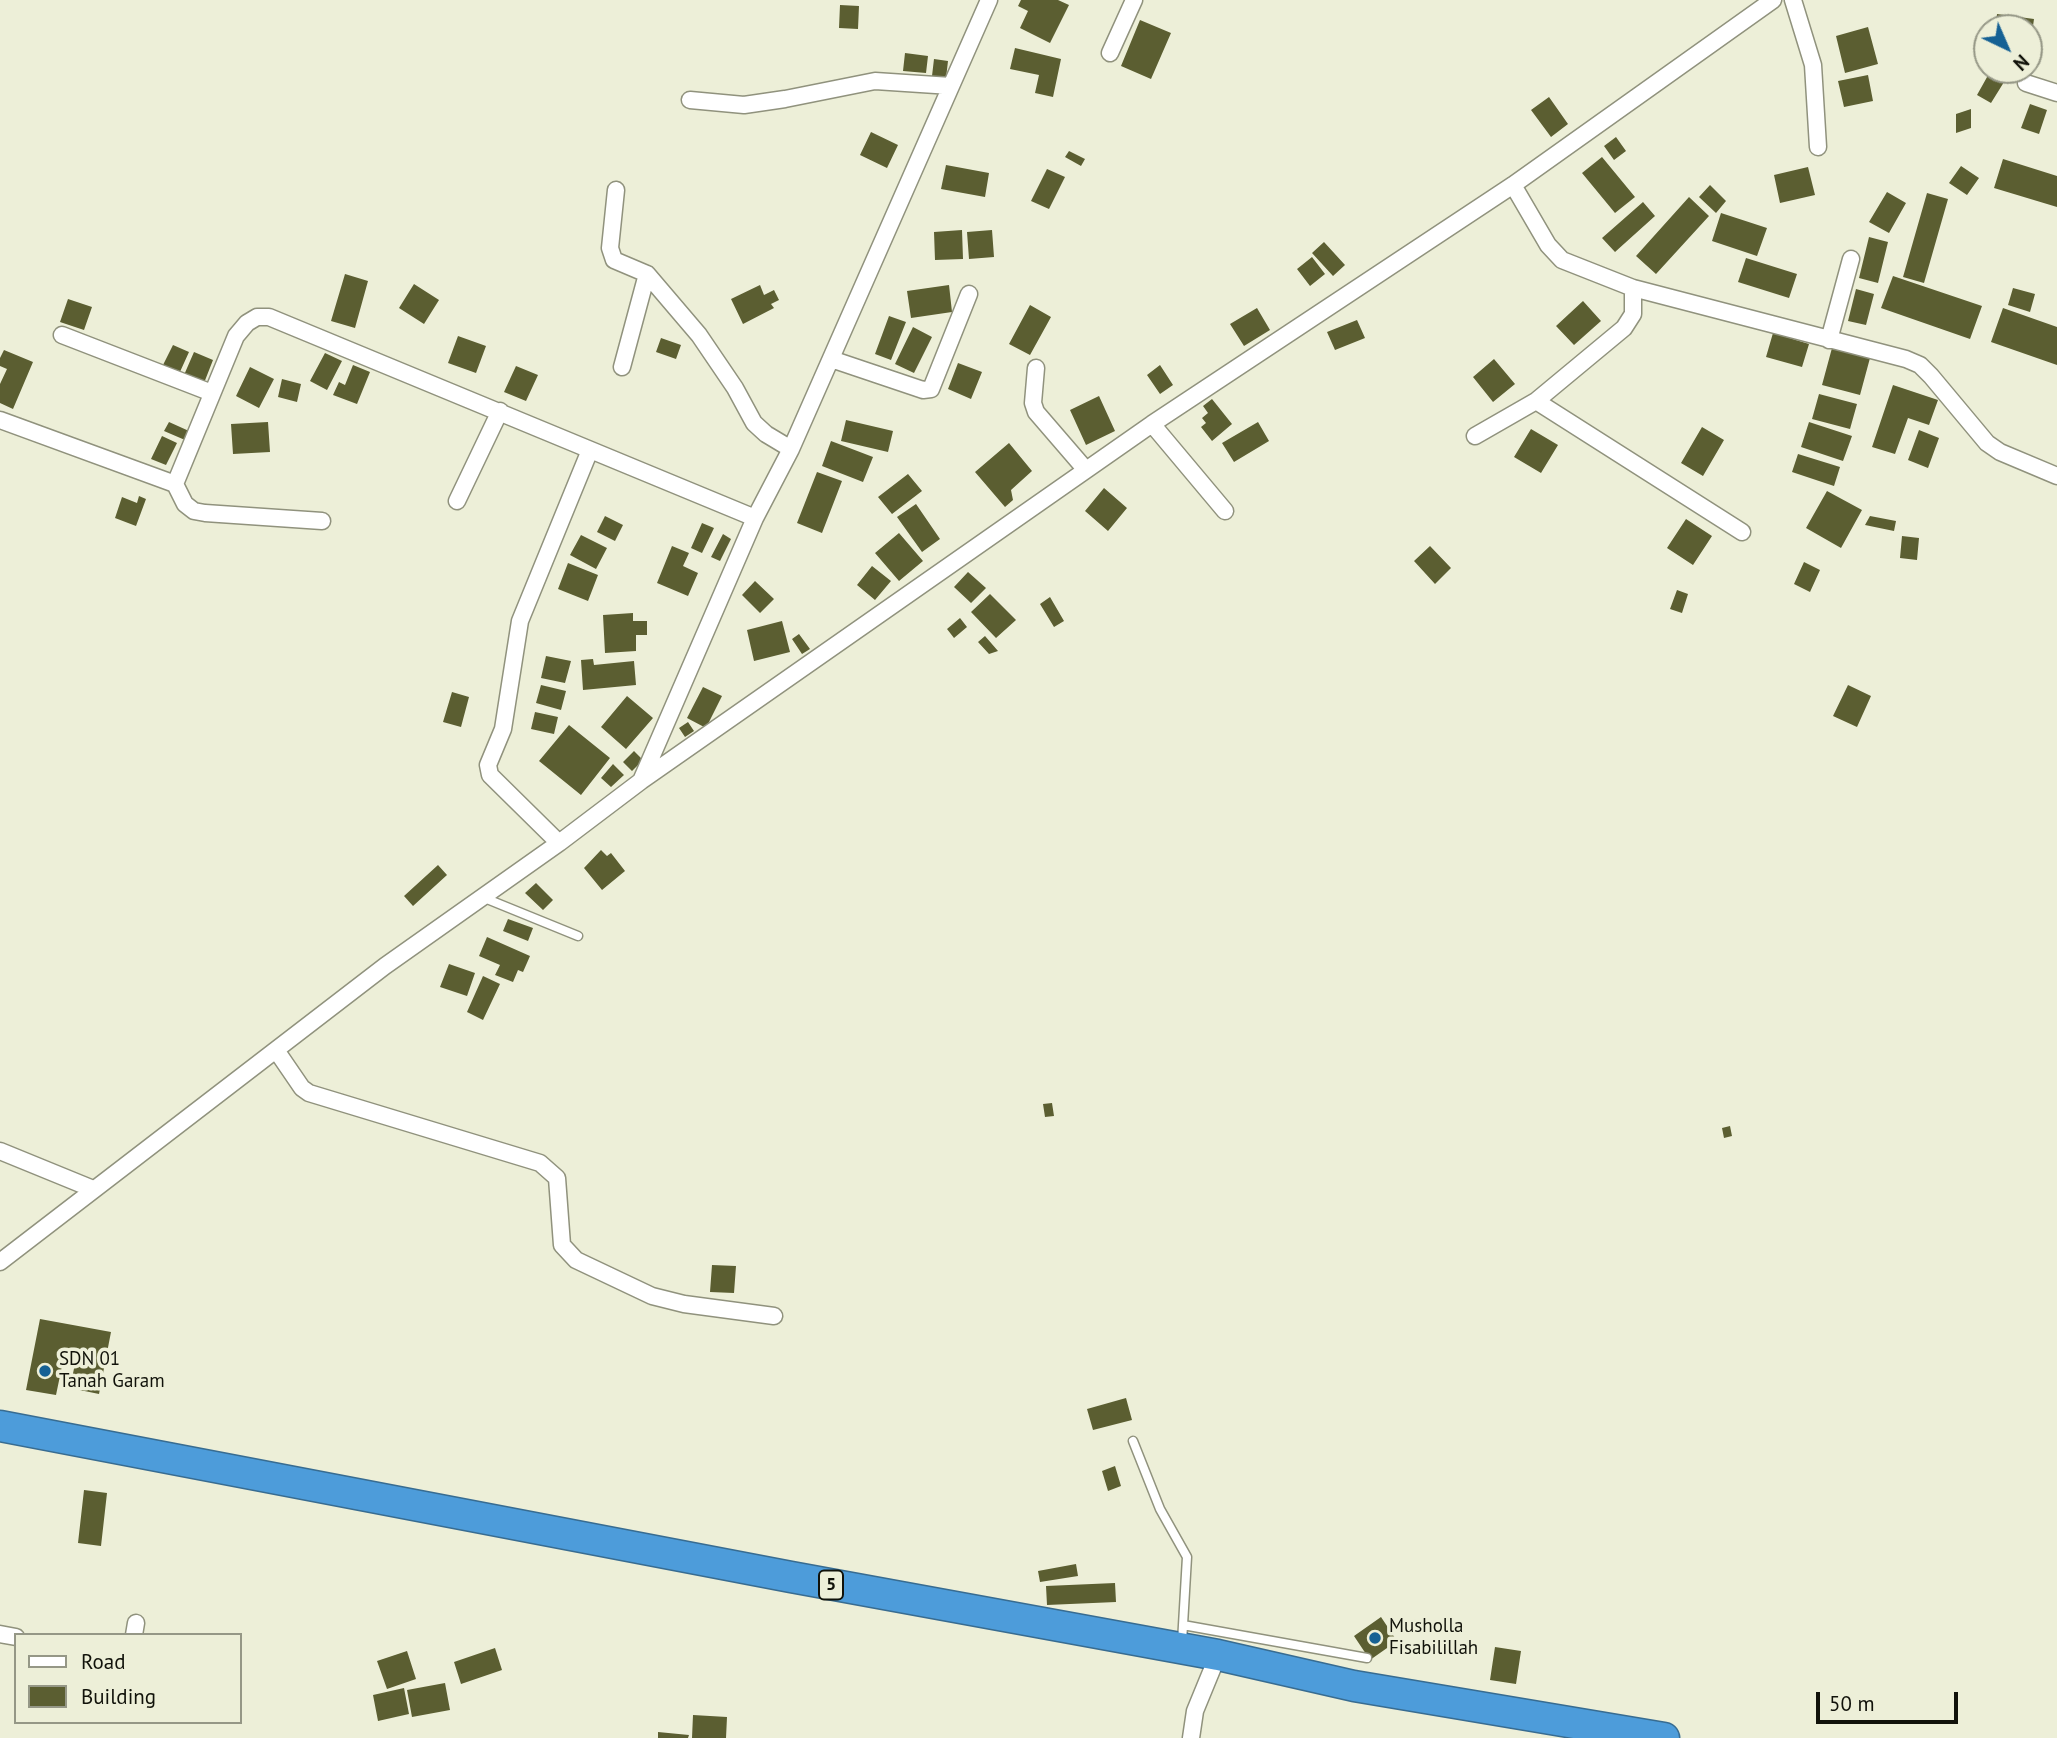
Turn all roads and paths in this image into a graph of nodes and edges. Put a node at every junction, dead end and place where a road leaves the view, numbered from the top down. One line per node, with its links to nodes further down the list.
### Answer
1 (989, 0): 7 (street)
2 (1134, 0): 5 (street)
3 (1773, 0): 11 (street)
4 (1793, 0): 10 (street)
5 (1110, 54)
6 (2029, 84): 8 (street)
7 (951, 86): 9 (street); 19 (street)
8 (2057, 93)
9 (690, 100)
10 (1818, 146)
11 (1513, 185): 15 (street); 26 (street)
12 (616, 190): 14 (street)
13 (1851, 258): 18 (street)
14 (647, 274): 20 (street); 28 (street)
15 (1633, 288): 18 (street); 23 (street)
16 (969, 294): 19 (street)
17 (62, 335): 22 (street)
18 (1829, 340): 31 (street)
19 (831, 359): 28 (street)
20 (622, 367)
21 (1036, 368): 30 (street)
22 (212, 393): 24 (street); 32 (street)
23 (1536, 401): 27 (street); 37 (street)
24 (500, 411): 29 (street); 33 (street)
25 (0, 420): 32 (street)
26 (1152, 424): 30 (street); 34 (street)
27 (1475, 436)
28 (791, 449): 35 (street)
29 (590, 450): 35 (street); 39 (street)
30 (1086, 470): 38 (street)
31 (2057, 476)
32 (175, 484): 36 (street)
33 (457, 501)
34 (1225, 510)
35 (755, 518): 38 (street)
36 (322, 522)
37 (1742, 532)
38 (641, 781): 39 (street)
39 (559, 843): 40 (street)
40 (482, 897): 41 (lane); 42 (street)
41 (578, 936)
42 (276, 1050): 44 (street); 46 (street)
43 (0, 1151): 44 (street)
44 (93, 1189): 45 (street)
45 (0, 1262)
46 (774, 1316)
47 (0, 1426): 49 (highway, 5)
48 (1133, 1441): 49 (lane)
49 (1182, 1637): 50 (highway, 5); 51 (lane)
50 (1217, 1655): 52 (street); 53 (highway, 5)
51 (1367, 1658)
52 (1191, 1738)
53 (1664, 1738)

